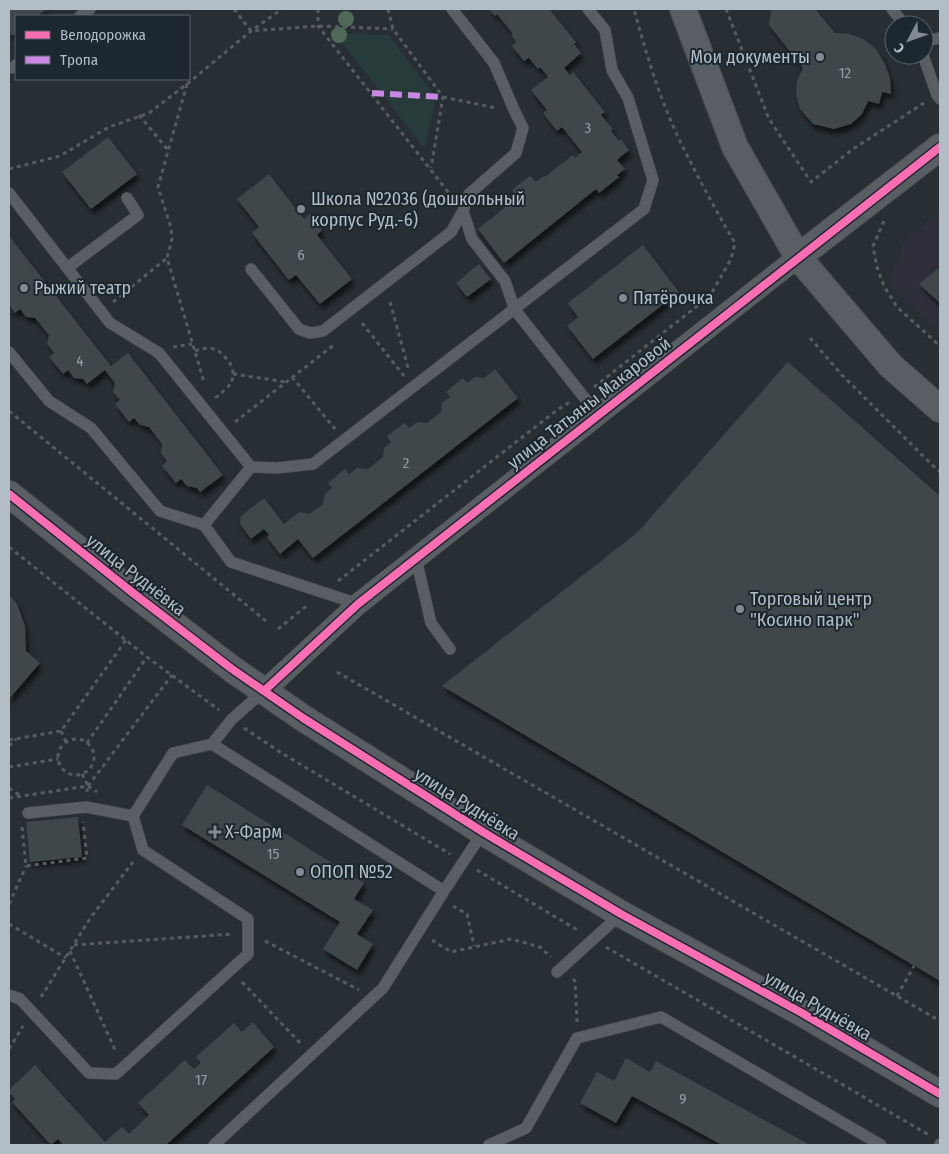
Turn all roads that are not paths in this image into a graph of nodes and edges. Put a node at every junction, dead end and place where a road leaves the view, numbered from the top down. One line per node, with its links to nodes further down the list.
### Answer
1 (452, 9): 9 (lane)
2 (588, 9): 13 (lane)
3 (684, 9): 10 (street)
4 (927, 65): 5 (lane)
5 (939, 97)
6 (940, 147): 10 (street, улица Татьяны Макаровой)
7 (9, 193): 11 (lane)
8 (127, 198): 11 (lane)
9 (463, 211): 12 (lane); 13 (lane)
10 (798, 258): 15 (street); 16 (street, улица Татьяны Макаровой)
11 (67, 268): 17 (lane)
12 (251, 269)
13 (515, 310): 16 (lane); 17 (lane)
14 (9, 352): 19 (lane)
15 (940, 409)
16 (598, 415): 20 (street, улица Татьяны Макаровой)
17 (251, 468): 19 (lane)
18 (9, 494): 23 (street, улица Руднёвка)
19 (204, 525): 21 (lane)
20 (416, 558): 21 (street, улица Татьяны Макаровой); 22 (lane)
21 (358, 604): 23 (street, улица Татьяны Макаровой)
22 (450, 649)
23 (264, 691): 24 (lane); 27 (street, улица Руднёвка)
24 (212, 744): 26 (lane); 28 (lane)
25 (28, 813): 26 (lane)
26 (133, 816): 31 (lane)
27 (483, 832): 28 (lane); 29 (street, улица Руднёвка)
28 (442, 895): 33 (lane)
29 (621, 914): 30 (lane); 32 (street, улица Руднёвка)
30 (560, 969)
31 (9, 995)
32 (940, 1094)
33 (214, 1145)
34 (489, 1145): 35 (lane)
35 (881, 1145)

